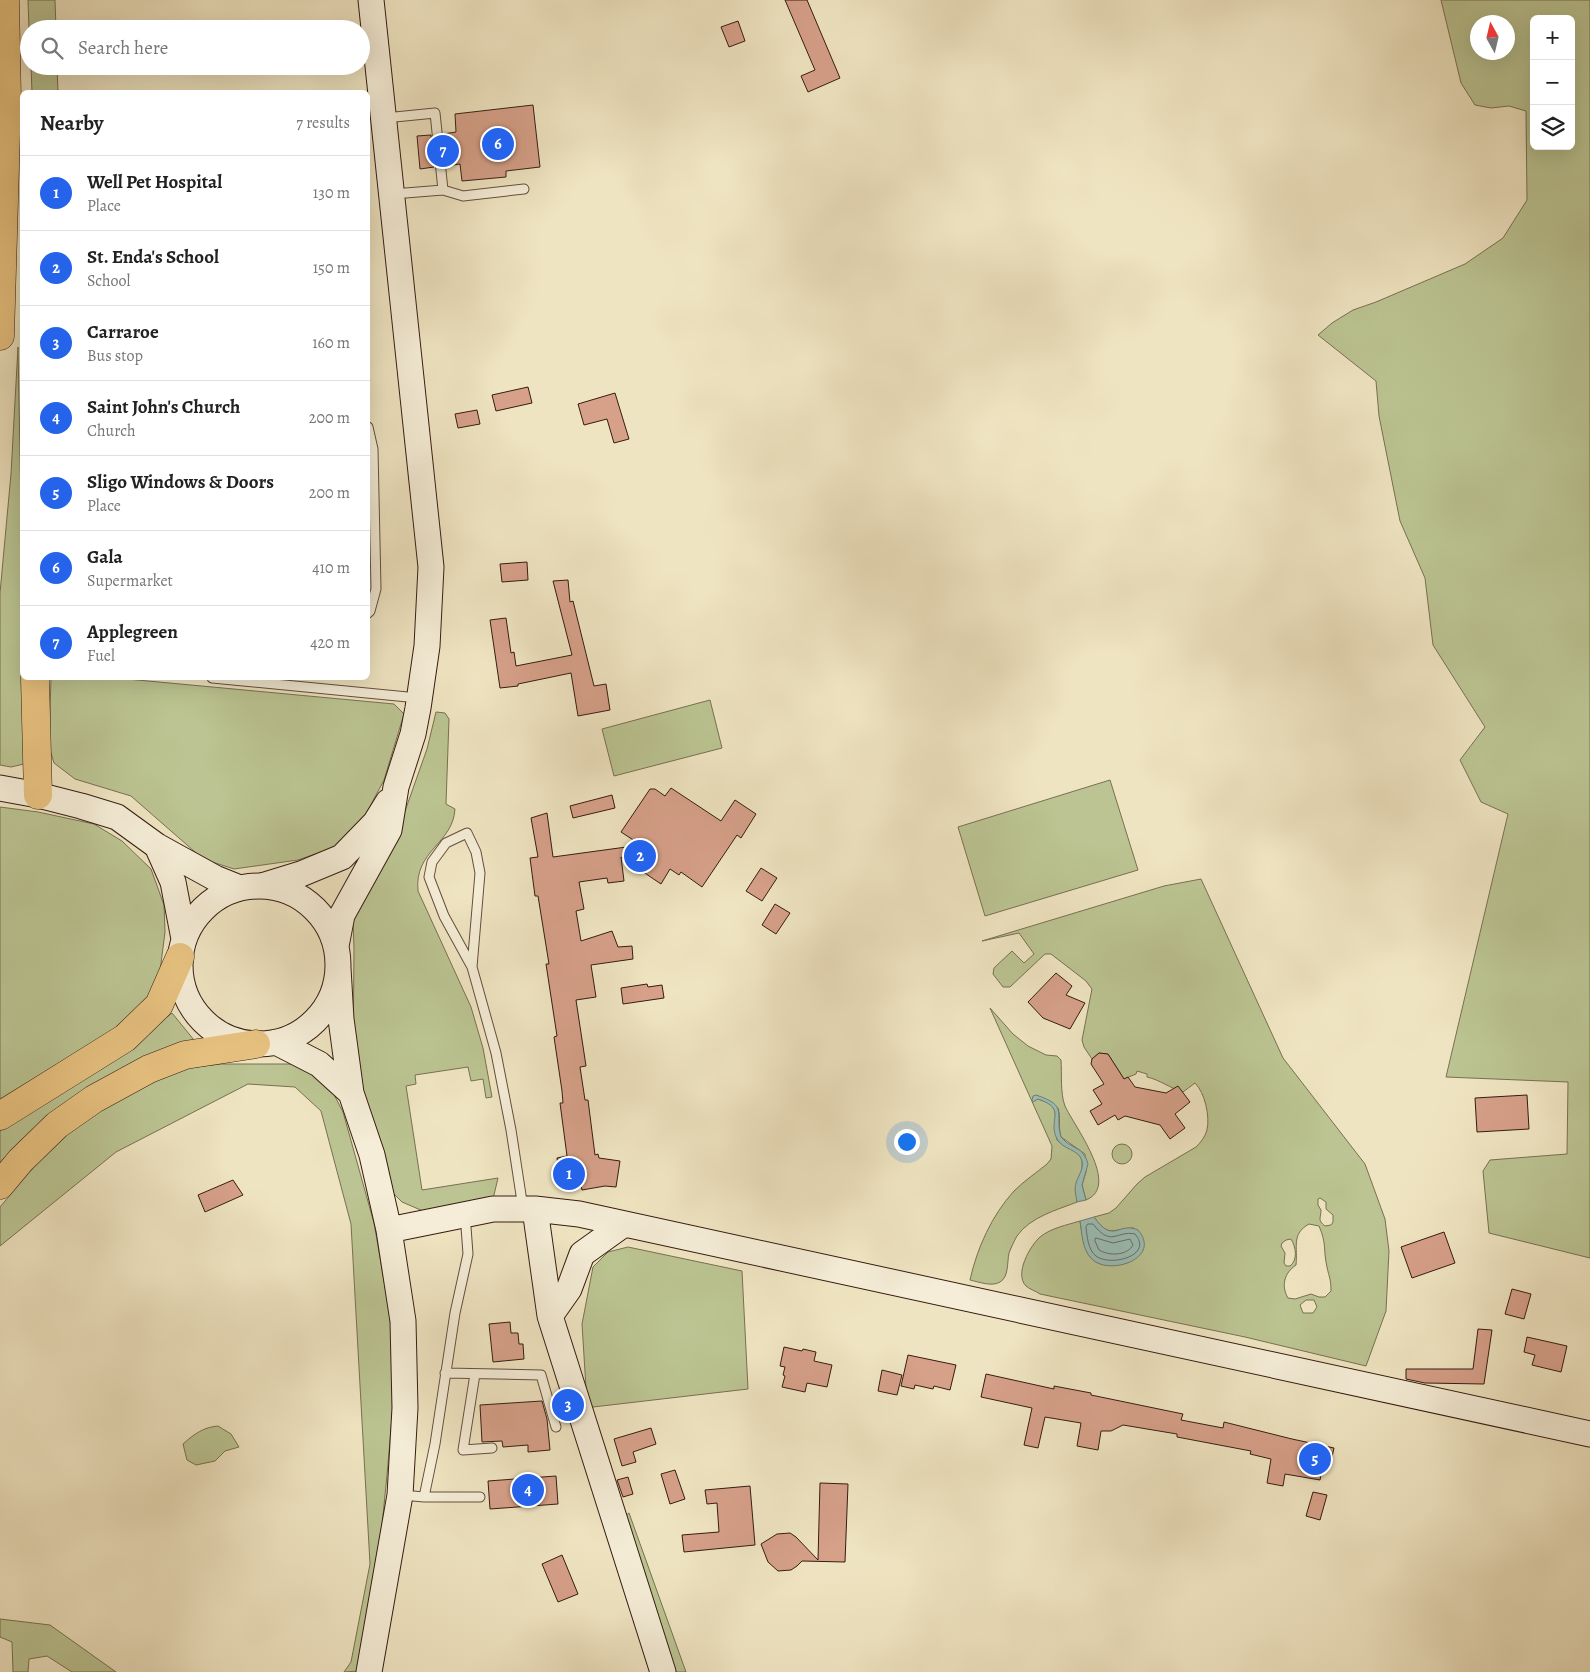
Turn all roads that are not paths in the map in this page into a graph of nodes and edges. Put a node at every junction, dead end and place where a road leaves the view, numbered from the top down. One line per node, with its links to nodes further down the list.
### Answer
1 (5, 0): 11 (highway)
2 (17, 0): 4 (highway)
3 (371, 0): 7 (main road)
4 (20, 25)
5 (22, 75): 6 (highway)
6 (22, 90)
7 (384, 118): 9 (lane); 10 (main road)
8 (524, 189): 9 (lane)
9 (443, 190): 10 (lane)
10 (392, 194): 17 (main road)
11 (0, 336)
12 (370, 436): 13 (lane)
13 (370, 611)
14 (35, 680): 19 (highway)
15 (261, 680): 16 (lane)
16 (310, 682): 17 (lane)
17 (419, 698): 18 (main road)
18 (396, 787): 21 (main road); 23 (main road)
19 (19, 792): 20 (main road)
20 (158, 846): 21 (main road); 22 (main road)
21 (250, 887): 22 (main road); 23 (main road)
22 (182, 948): 25 (main road); 27 (highway)
23 (337, 957): 25 (main road); 26 (main road)
24 (472, 967): 24 (lane); 29 (lane)
25 (266, 1043): 26 (main road); 28 (highway)
26 (351, 1093): 32 (main road)
27 (0, 1116)
28 (0, 1185)
29 (529, 1208): 30 (main road); 31 (main road); 33 (main road)
30 (462, 1216): 32 (main road); 34 (lane)
31 (624, 1224): 33 (main road); 37 (main road)
32 (390, 1230): 39 (main road)
33 (550, 1316): 43 (main road)
34 (445, 1373): 35 (lane); 41 (lane)
35 (475, 1374): 36 (lane); 38 (lane)
36 (556, 1426)
37 (1590, 1434)
38 (492, 1448)
39 (400, 1495): 41 (lane); 42 (main road)
40 (480, 1496): 41 (lane)
41 (424, 1497)
42 (370, 1672)
43 (663, 1672)

